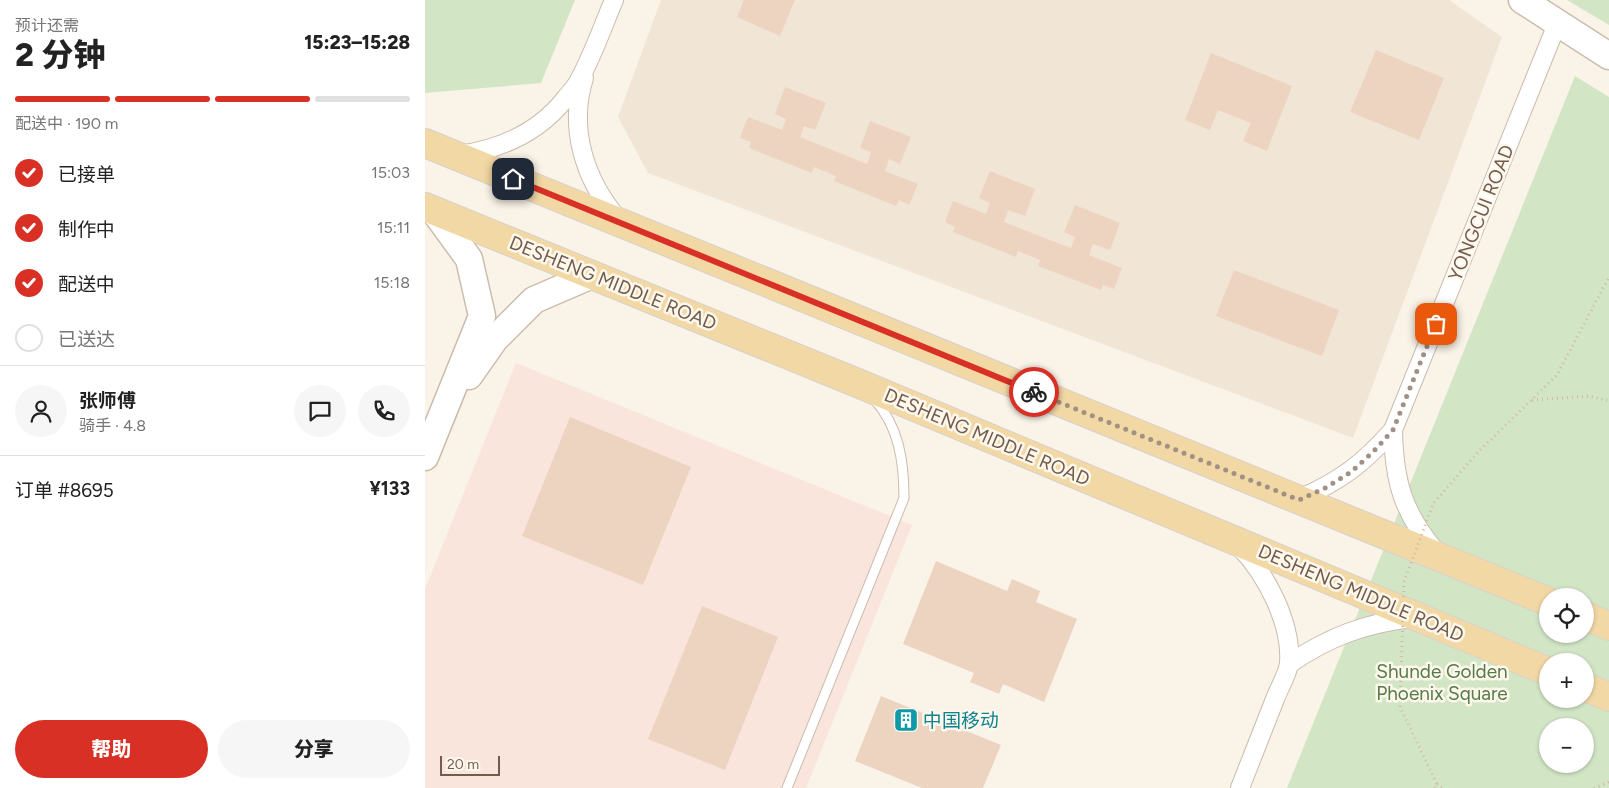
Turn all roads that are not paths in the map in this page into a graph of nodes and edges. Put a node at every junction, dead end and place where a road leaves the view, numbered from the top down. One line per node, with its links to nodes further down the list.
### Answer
1 (614, 0): 5 (street)
2 (1522, 0): 3 (street)
3 (1557, 24): 4 (street); 13 (street, YONGCUI ROAD)
4 (1609, 56)
5 (590, 57): 7 (street); 9 (street)
6 (425, 143): 7 (main road)
7 (457, 156): 9 (main road)
8 (429, 209): 10 (main road, DESHENG MIDDLE ROAD); 12 (street)
9 (621, 223): 15 (main road)
10 (591, 275): 11 (main road, DESHENG MIDDLE ROAD); 12 (street)
11 (860, 384): 16 (main road, DESHENG MIDDLE ROAD); 26 (lane)
12 (443, 413): 14 (street)
13 (1393, 430): 15 (street, YONGCUI ROAD); 17 (street, YONGCUI ROAD)
14 (425, 457)
15 (1299, 500): 17 (main road)
16 (1233, 540): 19 (main road, DESHENG MIDDLE ROAD); 22 (street)
17 (1440, 557): 18 (main road)
18 (1539, 598)
19 (1419, 618): 22 (street); 23 (main road, DESHENG MIDDLE ROAD)
20 (1594, 620): 21 (main road)
21 (1609, 626)
22 (1289, 664): 27 (street)
23 (1539, 668)
24 (1594, 691): 25 (main road)
25 (1609, 697)
26 (787, 788)
27 (1240, 788)

